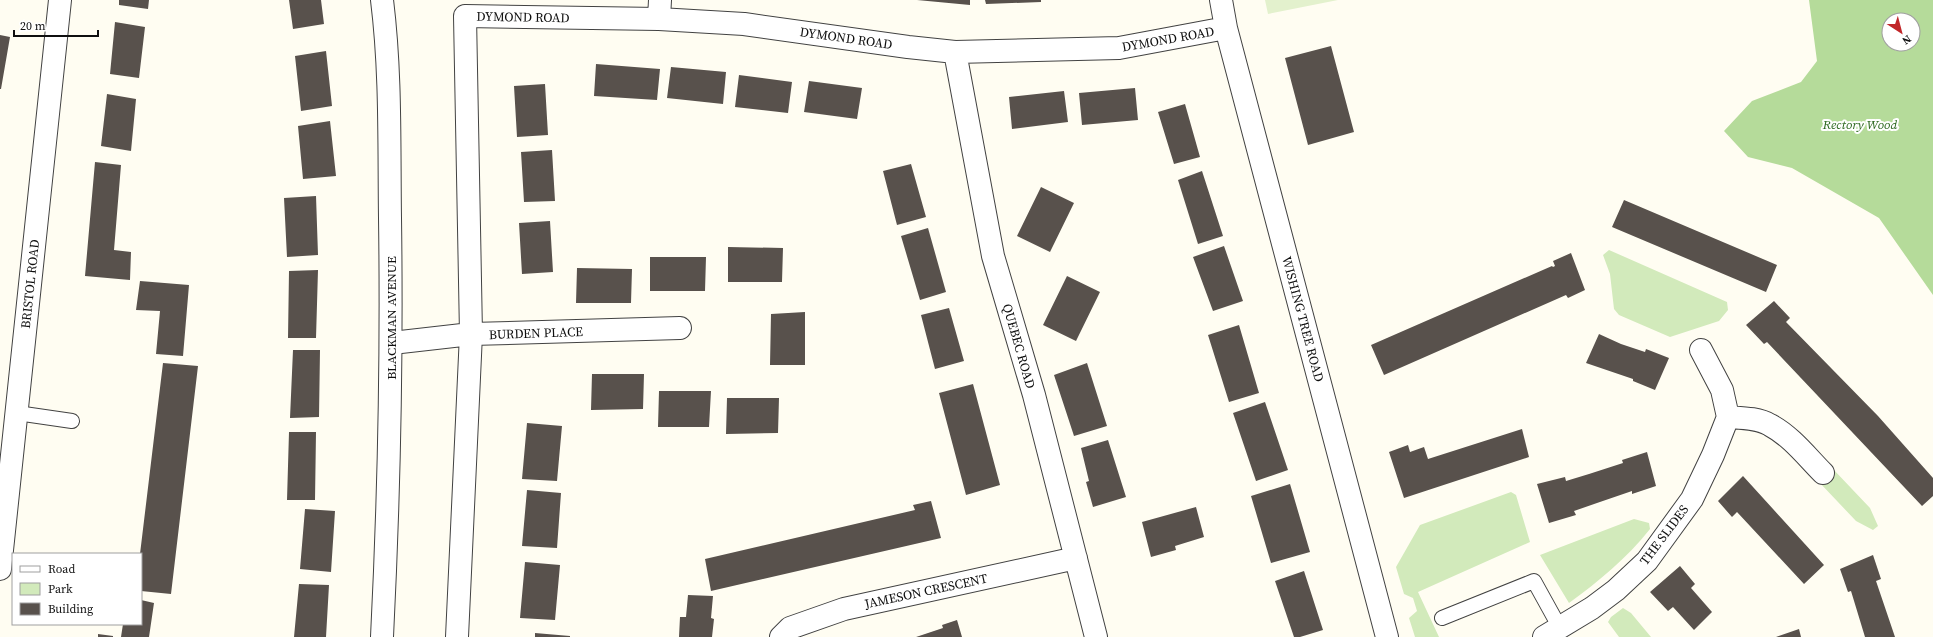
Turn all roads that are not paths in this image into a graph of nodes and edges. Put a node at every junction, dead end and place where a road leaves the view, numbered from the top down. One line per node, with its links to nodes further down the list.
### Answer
1 (60, 0): 11 (street, BRISTOL ROAD)
2 (382, 0): 9 (street, BLACKMAN AVENUE)
3 (1221, 0): 5 (street, WISHING TREE ROAD)
4 (659, 9): 6 (street, DYMOND ROAD); 8 (street, DYMOND ROAD)
5 (1226, 28): 6 (street, DYMOND ROAD); 23 (street, WISHING TREE ROAD)
6 (955, 52): 16 (street, QUEBEC ROAD)
7 (680, 328): 8 (street, BURDEN PLACE)
8 (471, 334): 9 (street, BURDEN PLACE); 20 (street)
9 (392, 342): 19 (street, BLACKMAN AVENUE)
10 (1701, 350): 12 (street)
11 (16, 413): 13 (lane); 15 (street, BRISTOL ROAD)
12 (1728, 417): 14 (street); 18 (street, THE SLIDES)
13 (72, 421)
14 (1823, 473)
15 (5, 558)
16 (1076, 558): 21 (street, JAMESON CRESCENT); 22 (street, QUEBEC ROAD)
17 (1442, 618): 18 (lane)
18 (1552, 632)
19 (382, 637)
20 (457, 637)
21 (781, 637)
22 (1096, 637)
23 (1387, 637)

